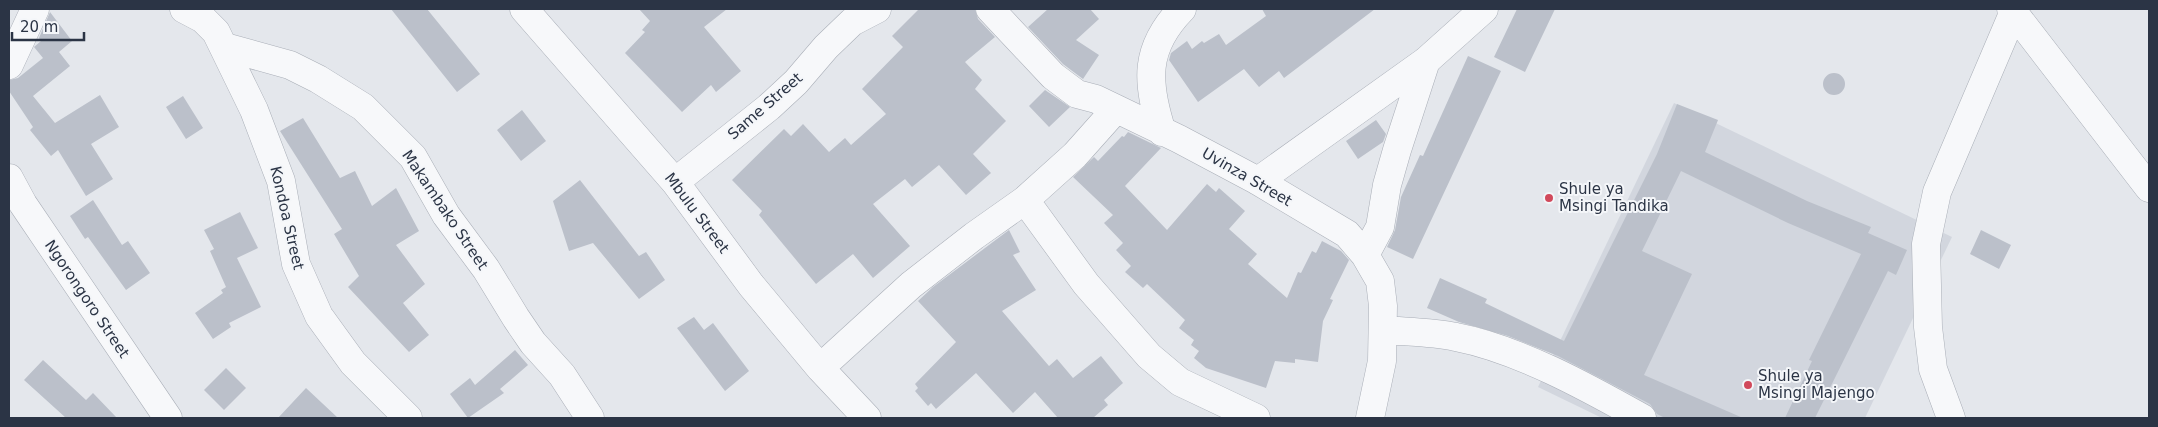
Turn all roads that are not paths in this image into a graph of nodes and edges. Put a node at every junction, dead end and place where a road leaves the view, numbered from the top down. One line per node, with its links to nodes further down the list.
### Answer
1 (35, 9): 12 (street)
2 (184, 9): 10 (street, Kondoa Street)
3 (524, 9): 17 (street, Mbulu Street)
4 (877, 9): 9 (street, Same Street)
5 (990, 9): 13 (street, Uvinza Street)
6 (1182, 9): 14 (street)
7 (1484, 9): 11 (street)
8 (2012, 9): 18 (street); 30 (street)
9 (845, 15): 17 (street, Same Street)
10 (225, 47): 24 (street, Kondoa Street); 25 (street, Makambako Street)
11 (1426, 61): 16 (street); 20 (street)
12 (9, 65)
13 (1116, 109): 14 (street, Uvinza Street); 19 (street)
14 (1162, 132): 16 (street, Uvinza Street)
15 (9, 178): 23 (street, Ngorongoro Street)
16 (1258, 181): 20 (street, Uvinza Street)
17 (675, 182): 22 (street, Mbulu Street)
18 (2149, 188)
19 (1025, 200): 22 (street); 27 (street)
20 (1364, 254): 21 (street, Uvinza Street)
21 (1384, 330): 28 (street, Uvinza Street); 29 (street)
22 (820, 368): 26 (street, Mbulu Street)
23 (168, 418)
24 (408, 418)
25 (590, 418)
26 (867, 418)
27 (1256, 418)
28 (1370, 418)
29 (1642, 418)
30 (1951, 418)

